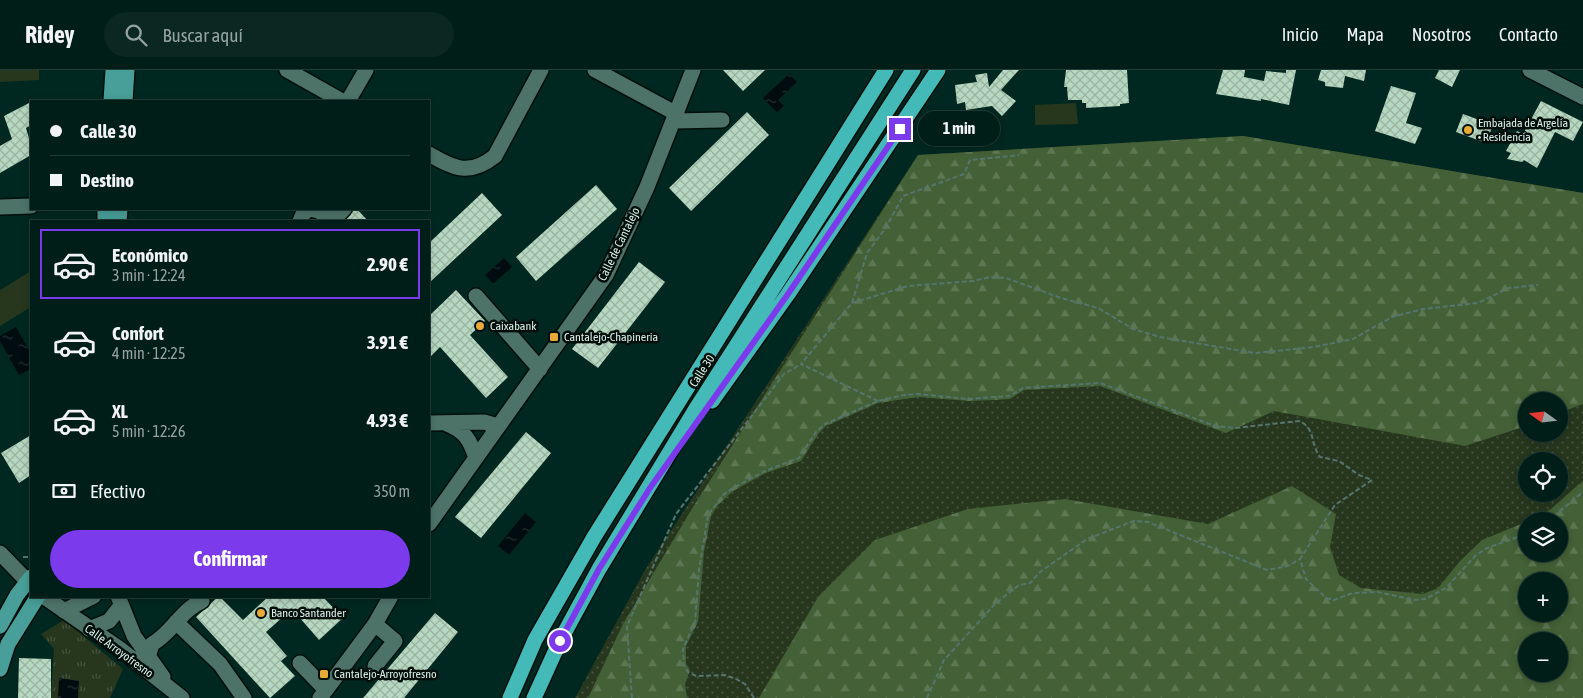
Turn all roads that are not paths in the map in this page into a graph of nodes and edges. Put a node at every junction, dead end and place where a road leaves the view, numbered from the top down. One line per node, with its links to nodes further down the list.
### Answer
1 (113, 70): 13 (main road)
2 (127, 70): 14 (main road)
3 (287, 70): 15 (street)
4 (366, 70): 16 (street)
5 (541, 70): 19 (street)
6 (595, 70): 17 (street)
7 (693, 70): 17 (street, Calle de Cantalejo)
8 (886, 70): 57 (highway, Calle 30)
9 (913, 70): 33 (highway, Calle 30)
10 (938, 70): 33 (highway)
11 (1530, 70): 12 (street)
12 (1583, 97)
13 (111, 100)
14 (125, 100)
15 (340, 100)
16 (349, 100)
17 (676, 117): 18 (street); 29 (street, Calle de Cantalejo)
18 (722, 120)
19 (430, 155)
20 (30, 206): 21 (street)
21 (0, 207)
22 (308, 210): 25 (street)
23 (314, 210): 26 (street)
24 (343, 210): 27 (street)
25 (300, 220)
26 (331, 220)
27 (333, 220)
28 (476, 296): 29 (street)
29 (540, 369): 31 (street, Calle de Cantalejo)
30 (435, 422): 31 (street); 32 (street)
31 (498, 426): 32 (street, Calle de Cantalejo)
32 (476, 458): 34 (street, Calle de Cantalejo)
33 (650, 488): 58 (highway, Calle 30)
34 (430, 523)
35 (0, 553): 36 (street)
36 (28, 576): 46 (main road)
37 (37, 598): 53 (main road)
38 (46, 598): 43 (street, Calle Arroyofresno)
39 (90, 598): 43 (street)
40 (389, 598): 45 (street)
41 (202, 601): 44 (street)
42 (119, 602): 47 (street); 48 (street, Calle Arroyofresno)
43 (64, 611): 47 (street, Calle Arroyofresno)
44 (176, 622): 50 (street); 56 (street)
45 (375, 624): 52 (street); 55 (street)
46 (0, 626)
47 (89, 629): 49 (street, Calle Arroyofresno)
48 (134, 636): 49 (street); 50 (street, Calle Arroyofresno)
49 (120, 649): 50 (street, Calle Arroyofresno)
50 (146, 663): 54 (street, Calle Arroyofresno)
51 (300, 663): 55 (street)
52 (375, 666)
53 (0, 669)
54 (178, 694)
55 (323, 694)
56 (244, 698)
57 (510, 698)
58 (534, 698)

